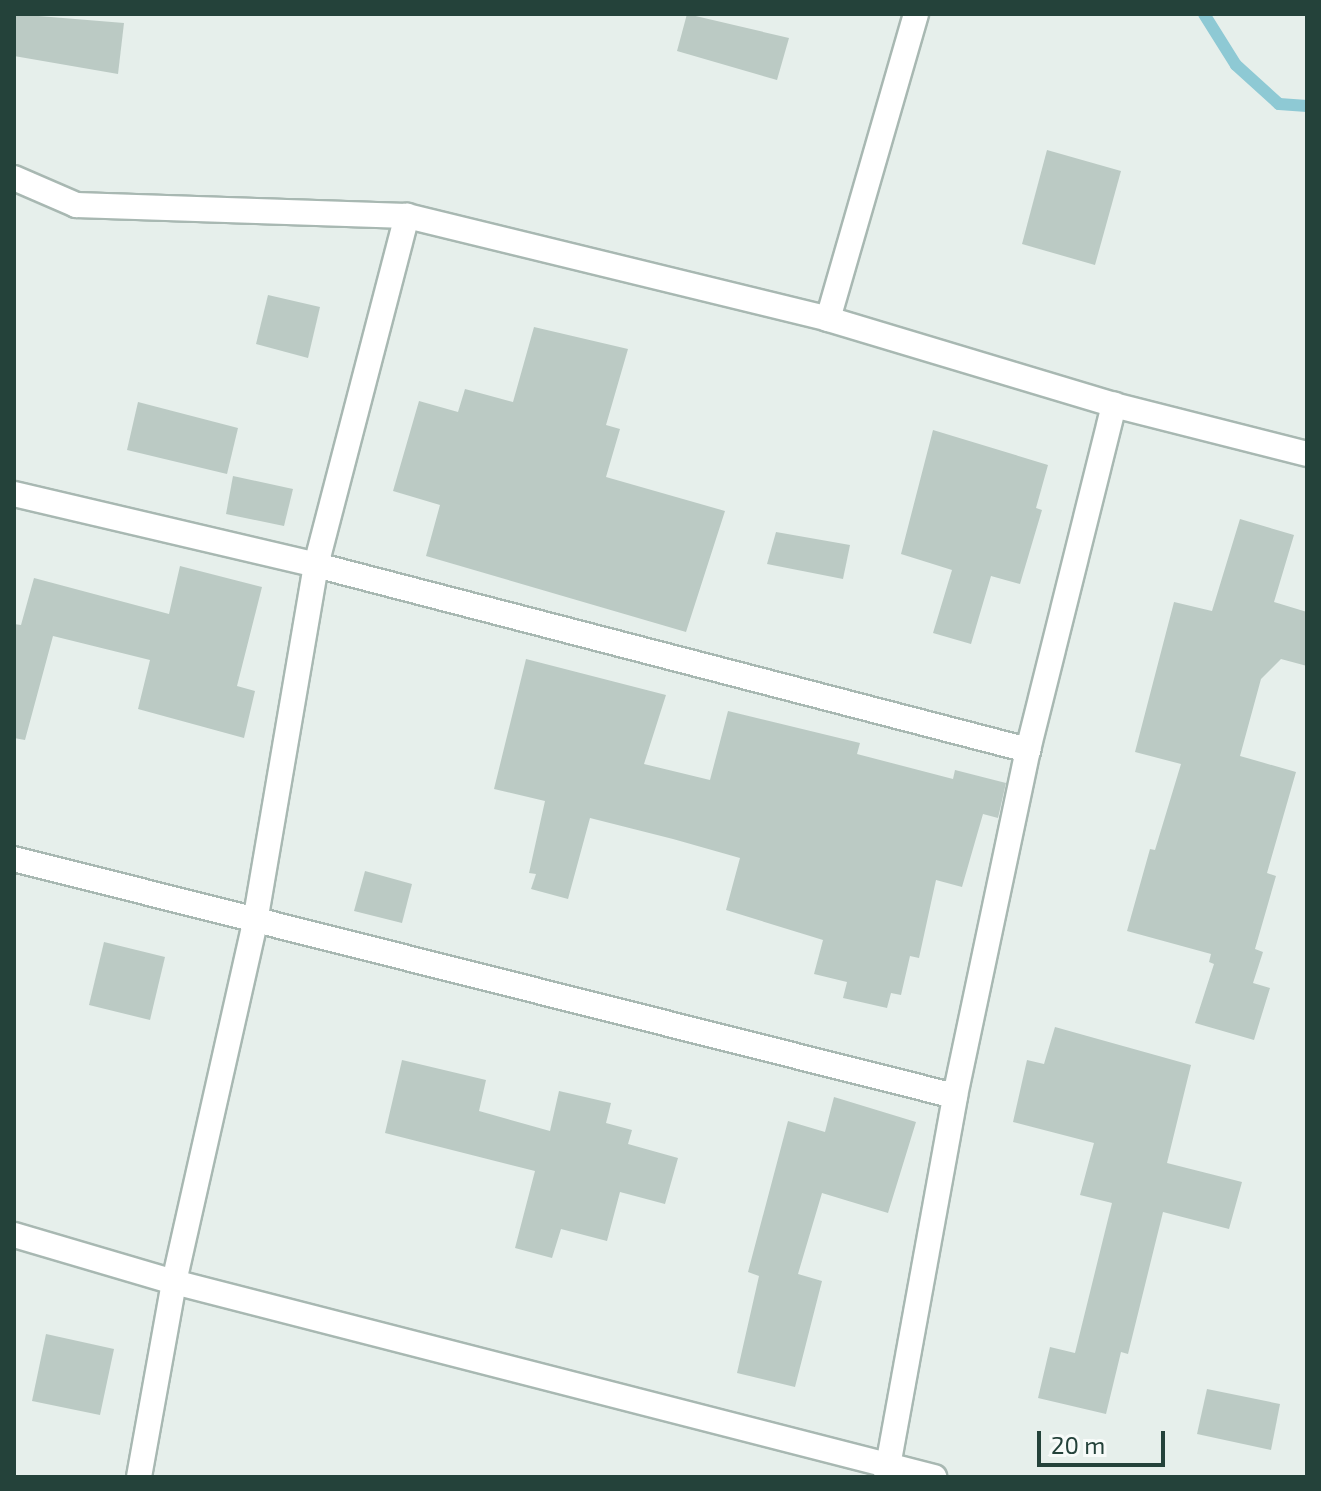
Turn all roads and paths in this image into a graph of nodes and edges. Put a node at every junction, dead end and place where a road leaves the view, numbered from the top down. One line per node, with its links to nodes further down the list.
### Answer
1 (916, 14): 4 (street)
2 (14, 178): 3 (street)
3 (407, 216): 4 (street); 8 (street)
4 (828, 319): 5 (street)
5 (1114, 405): 6 (street); 9 (street)
6 (1307, 454)
7 (14, 494): 8 (street)
8 (316, 565): 9 (street); 11 (street)
9 (1028, 750): 12 (street)
10 (14, 859): 11 (street)
11 (255, 922): 12 (street); 14 (street)
12 (955, 1096): 15 (street)
13 (14, 1235): 14 (street)
14 (174, 1282): 15 (street); 16 (street)
15 (886, 1472): 17 (street)
16 (139, 1477)
17 (934, 1477)

